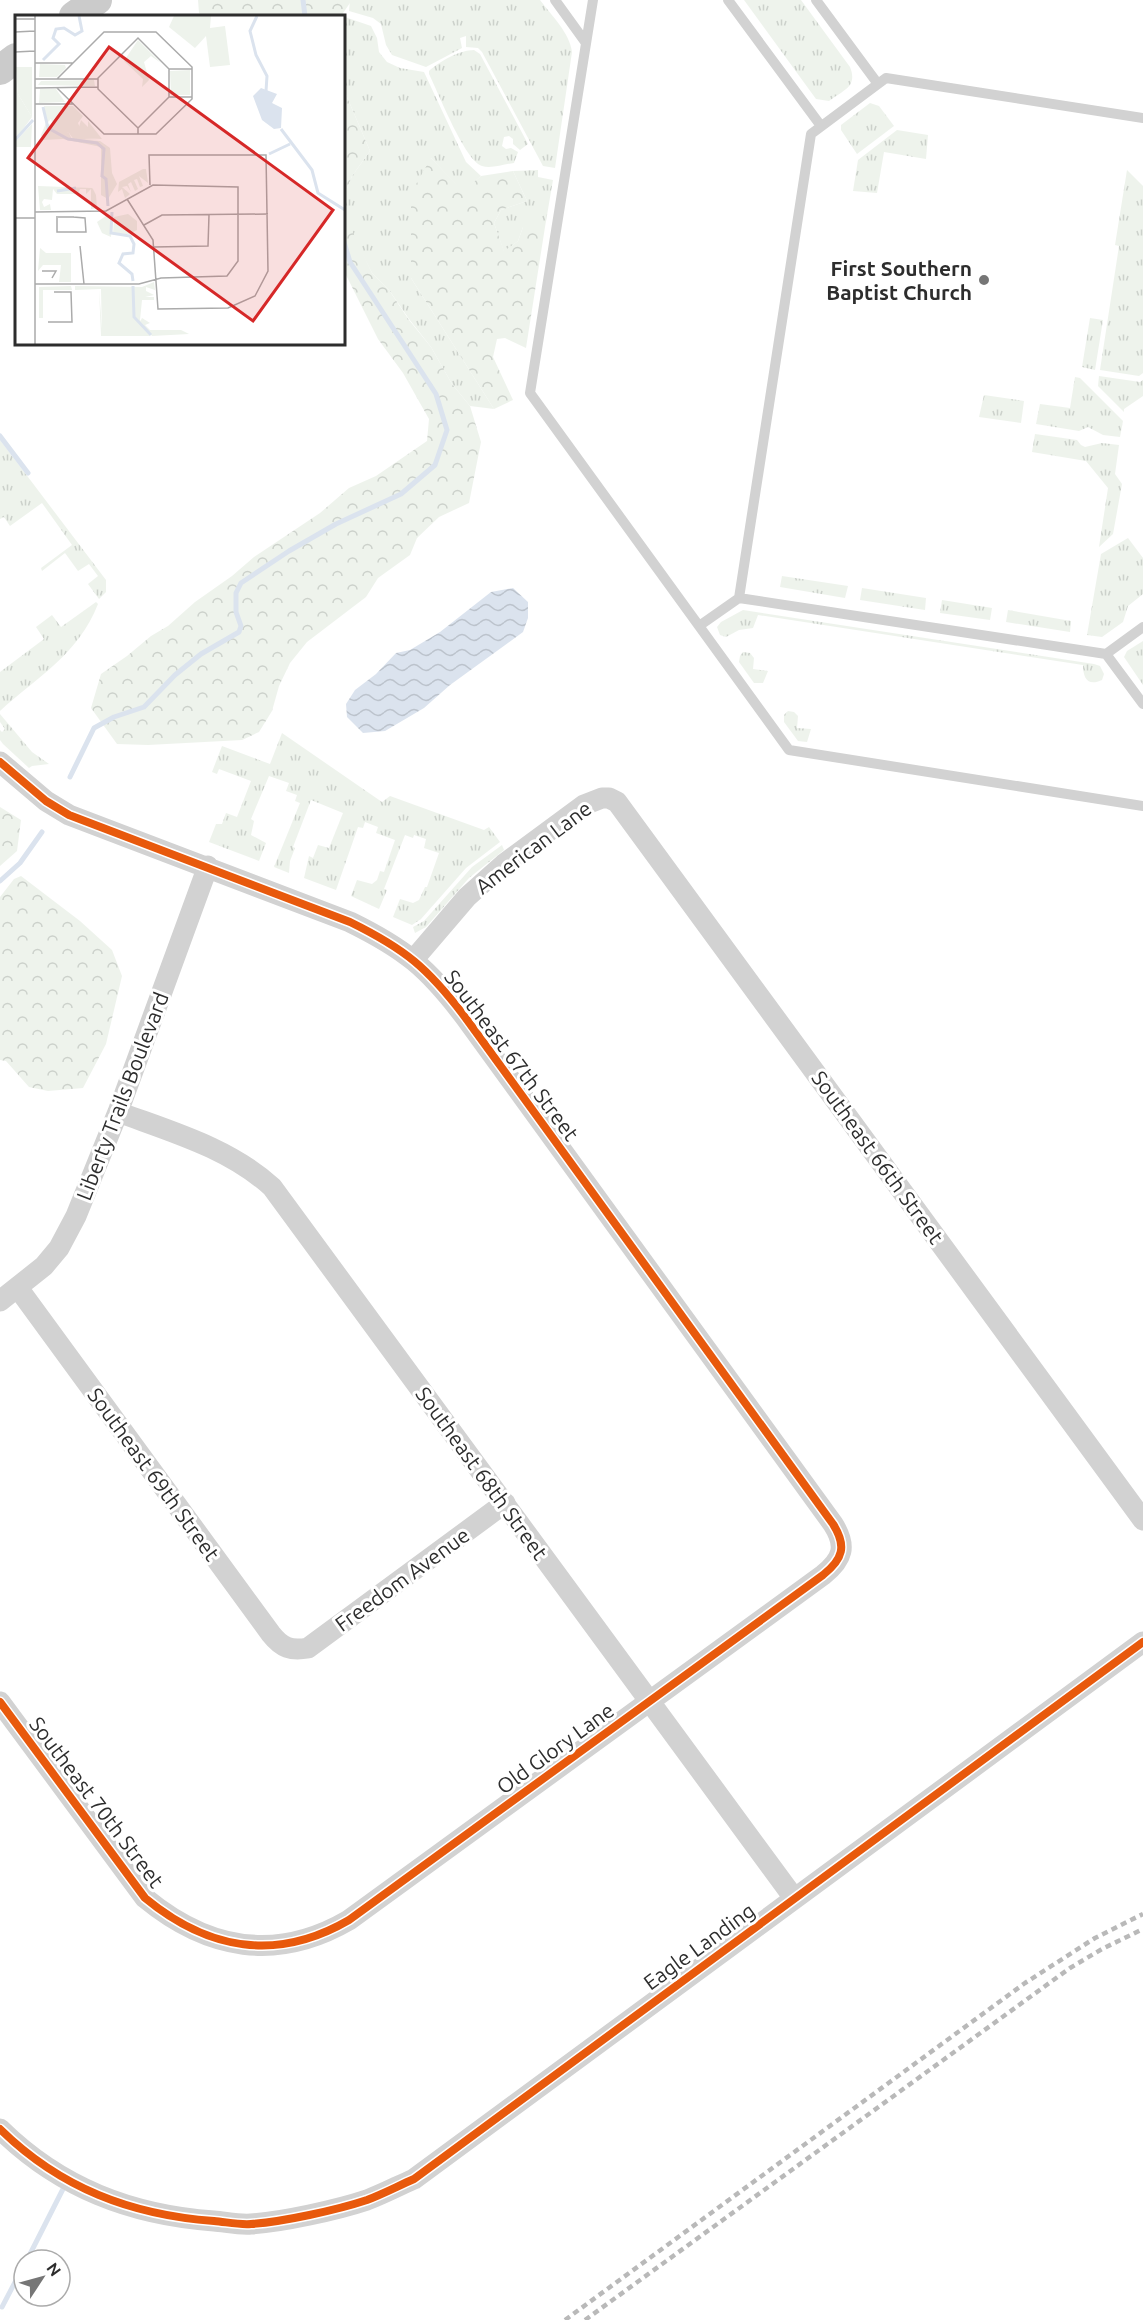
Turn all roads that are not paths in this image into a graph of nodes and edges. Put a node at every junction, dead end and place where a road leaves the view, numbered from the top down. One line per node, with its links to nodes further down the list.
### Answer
1 (97, 0): 6 (main road)
2 (555, 0): 7 (lane)
3 (593, 0): 7 (lane)
4 (728, 0): 12 (lane)
5 (816, 0): 10 (lane)
6 (75, 15)
7 (586, 43): 14 (lane)
8 (15, 59): 9 (main road)
9 (0, 70)
10 (878, 84): 11 (lane); 12 (lane)
11 (1143, 117)
12 (821, 126): 13 (lane)
13 (739, 598): 14 (lane); 16 (lane)
14 (699, 626): 20 (lane)
15 (1143, 627): 16 (lane)
16 (1106, 654): 17 (lane)
17 (1143, 705)
18 (0, 762): 21 (street, Southeast 67th Street)
19 (609, 798): 22 (street, American Lane); 27 (street, Southeast 66th Street)
20 (1143, 806)
21 (208, 866): 22 (street, Southeast 67th Street); 23 (street, Liberty Trails Boulevard)
22 (414, 960): 28 (street, Southeast 67th Street)
23 (118, 1112): 24 (street, Liberty Trails Boulevard); 26 (street, Southeast 68th Street)
24 (18, 1288): 25 (street, Liberty Trails Boulevard); 30 (street, Southeast 69th Street)
25 (0, 1301)
26 (505, 1503): 30 (street, Freedom Avenue); 32 (street, Southeast 68th Street)
27 (1143, 1520)
28 (841, 1552): 32 (street, Old Glory Lane)
29 (1143, 1642): 33 (street, Eagle Landing)
30 (297, 1650)
31 (0, 1702): 34 (street, Southeast 70th Street)
32 (649, 1702): 33 (street, Southeast 68th Street); 34 (street, Old Glory Lane)
33 (794, 1898): 35 (street, Eagle Landing)
34 (274, 1946)
35 (0, 2129)

